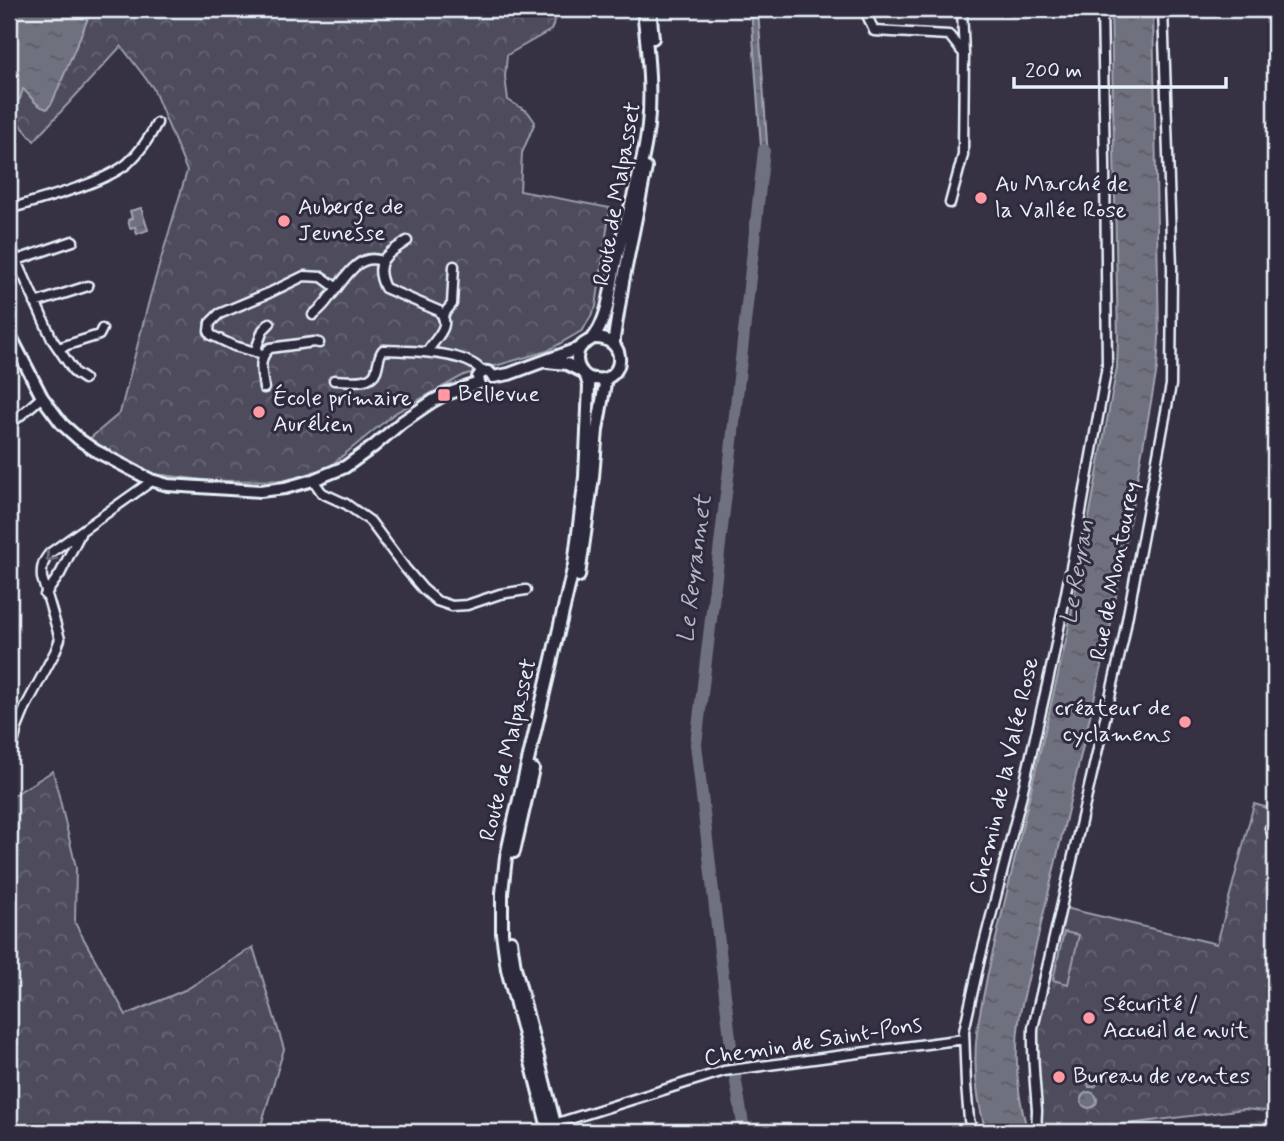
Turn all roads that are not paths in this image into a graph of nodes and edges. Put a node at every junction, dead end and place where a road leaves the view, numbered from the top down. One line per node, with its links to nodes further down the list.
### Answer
1 (643, 9): 25 (main road, Route de Malpasset)
2 (650, 9): 27 (main road, Route de Malpasset)
3 (867, 9): 7 (street)
4 (962, 9): 7 (street)
5 (1102, 9): 49 (street, Chemin de la Valée Rose)
6 (1163, 9): 52 (street, Rue de Montourey)
7 (964, 54): 9 (street)
8 (157, 123): 10 (street)
9 (950, 203)
10 (9, 209)
11 (73, 241): 14 (street)
12 (407, 241): 15 (street)
13 (9, 243): 14 (street)
14 (17, 260): 19 (street)
15 (382, 261): 18 (street); 21 (street)
16 (454, 265): 21 (street)
17 (88, 286): 19 (street)
18 (337, 288): 20 (street); 31 (street)
19 (35, 303): 28 (street)
20 (313, 315)
21 (443, 315): 30 (street)
22 (270, 323): 31 (street)
23 (102, 329): 28 (street)
24 (9, 333): 39 (main road)
25 (593, 338): 27 (main road); 29 (main road)
26 (319, 343): 31 (street)
27 (614, 345): 35 (main road)
28 (58, 348): 36 (street)
29 (580, 348): 32 (main road); 33 (main road)
30 (427, 352): 34 (street); 37 (street)
31 (259, 353): 38 (street)
32 (541, 362): 33 (main road); 34 (main road)
33 (583, 373): 35 (main road); 50 (main road, Route de Malpasset)
34 (481, 378): 42 (main road)
35 (606, 378): 50 (main road, Route de Malpasset)
36 (84, 379)
37 (334, 380)
38 (264, 388)
39 (42, 397): 40 (street); 41 (main road)
40 (9, 425)
41 (151, 480): 42 (main road); 43 (street)
42 (313, 480): 44 (street)
43 (81, 531): 45 (street); 45 (street, one-way to 45)
44 (526, 590)
45 (45, 595): 46 (street)
46 (12, 748)
47 (1270, 828): 48 (street)
48 (1275, 840)
49 (964, 1038): 50 (street, Chemin de Saint-Pons); 51 (street, Chemin de la Valée Rose)
50 (552, 1128)
51 (973, 1132)
52 (1039, 1132)

